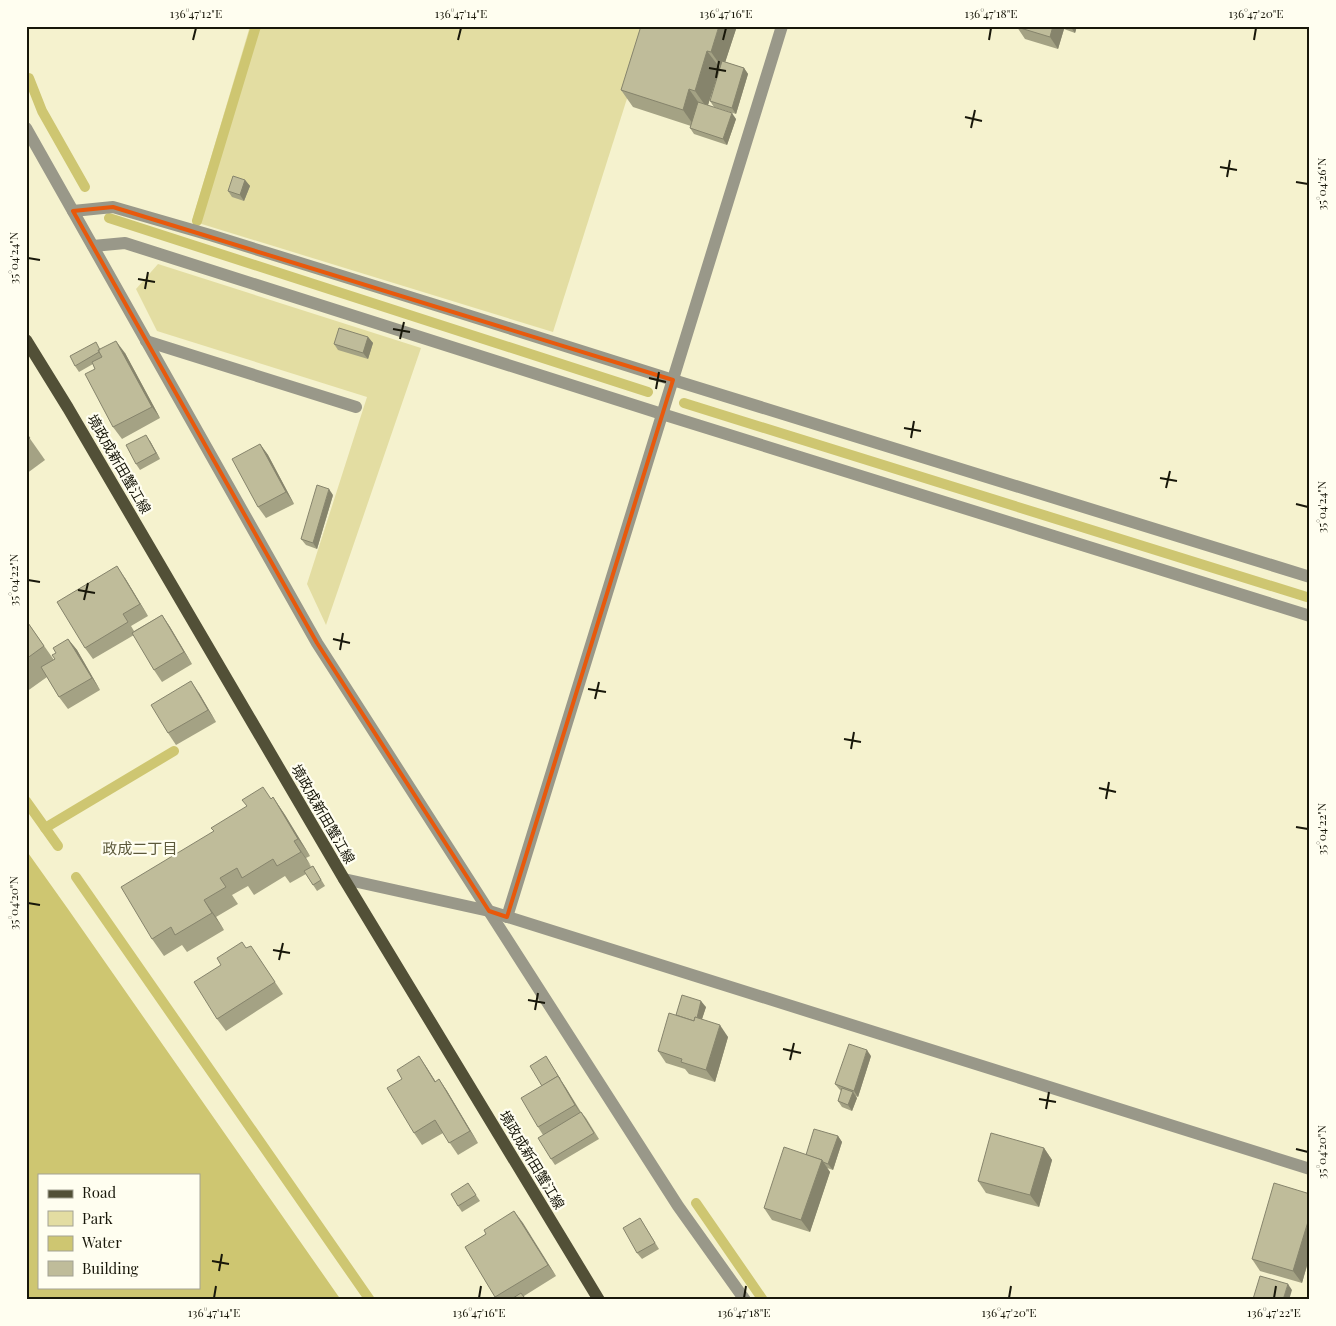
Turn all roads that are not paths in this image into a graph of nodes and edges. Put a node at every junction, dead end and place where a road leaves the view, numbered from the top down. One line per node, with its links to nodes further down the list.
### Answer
1 (782, 26): 7 (street)
2 (26, 128): 3 (street)
3 (73, 211): 4 (street); 7 (street)
4 (93, 246): 6 (street); 9 (street)
5 (26, 340): 12 (main road, 境政成新田蟹江線)
6 (146, 341): 8 (street); 13 (street)
7 (673, 380): 9 (street); 10 (street)
8 (356, 407)
9 (662, 414): 11 (street); 14 (street)
10 (1310, 577)
11 (1310, 616)
12 (344, 879): 13 (street); 16 (main road, 境政成新田蟹江線)
13 (489, 911): 14 (street); 17 (street)
14 (507, 917): 15 (street)
15 (1310, 1169)
16 (599, 1300)
17 (744, 1300)

